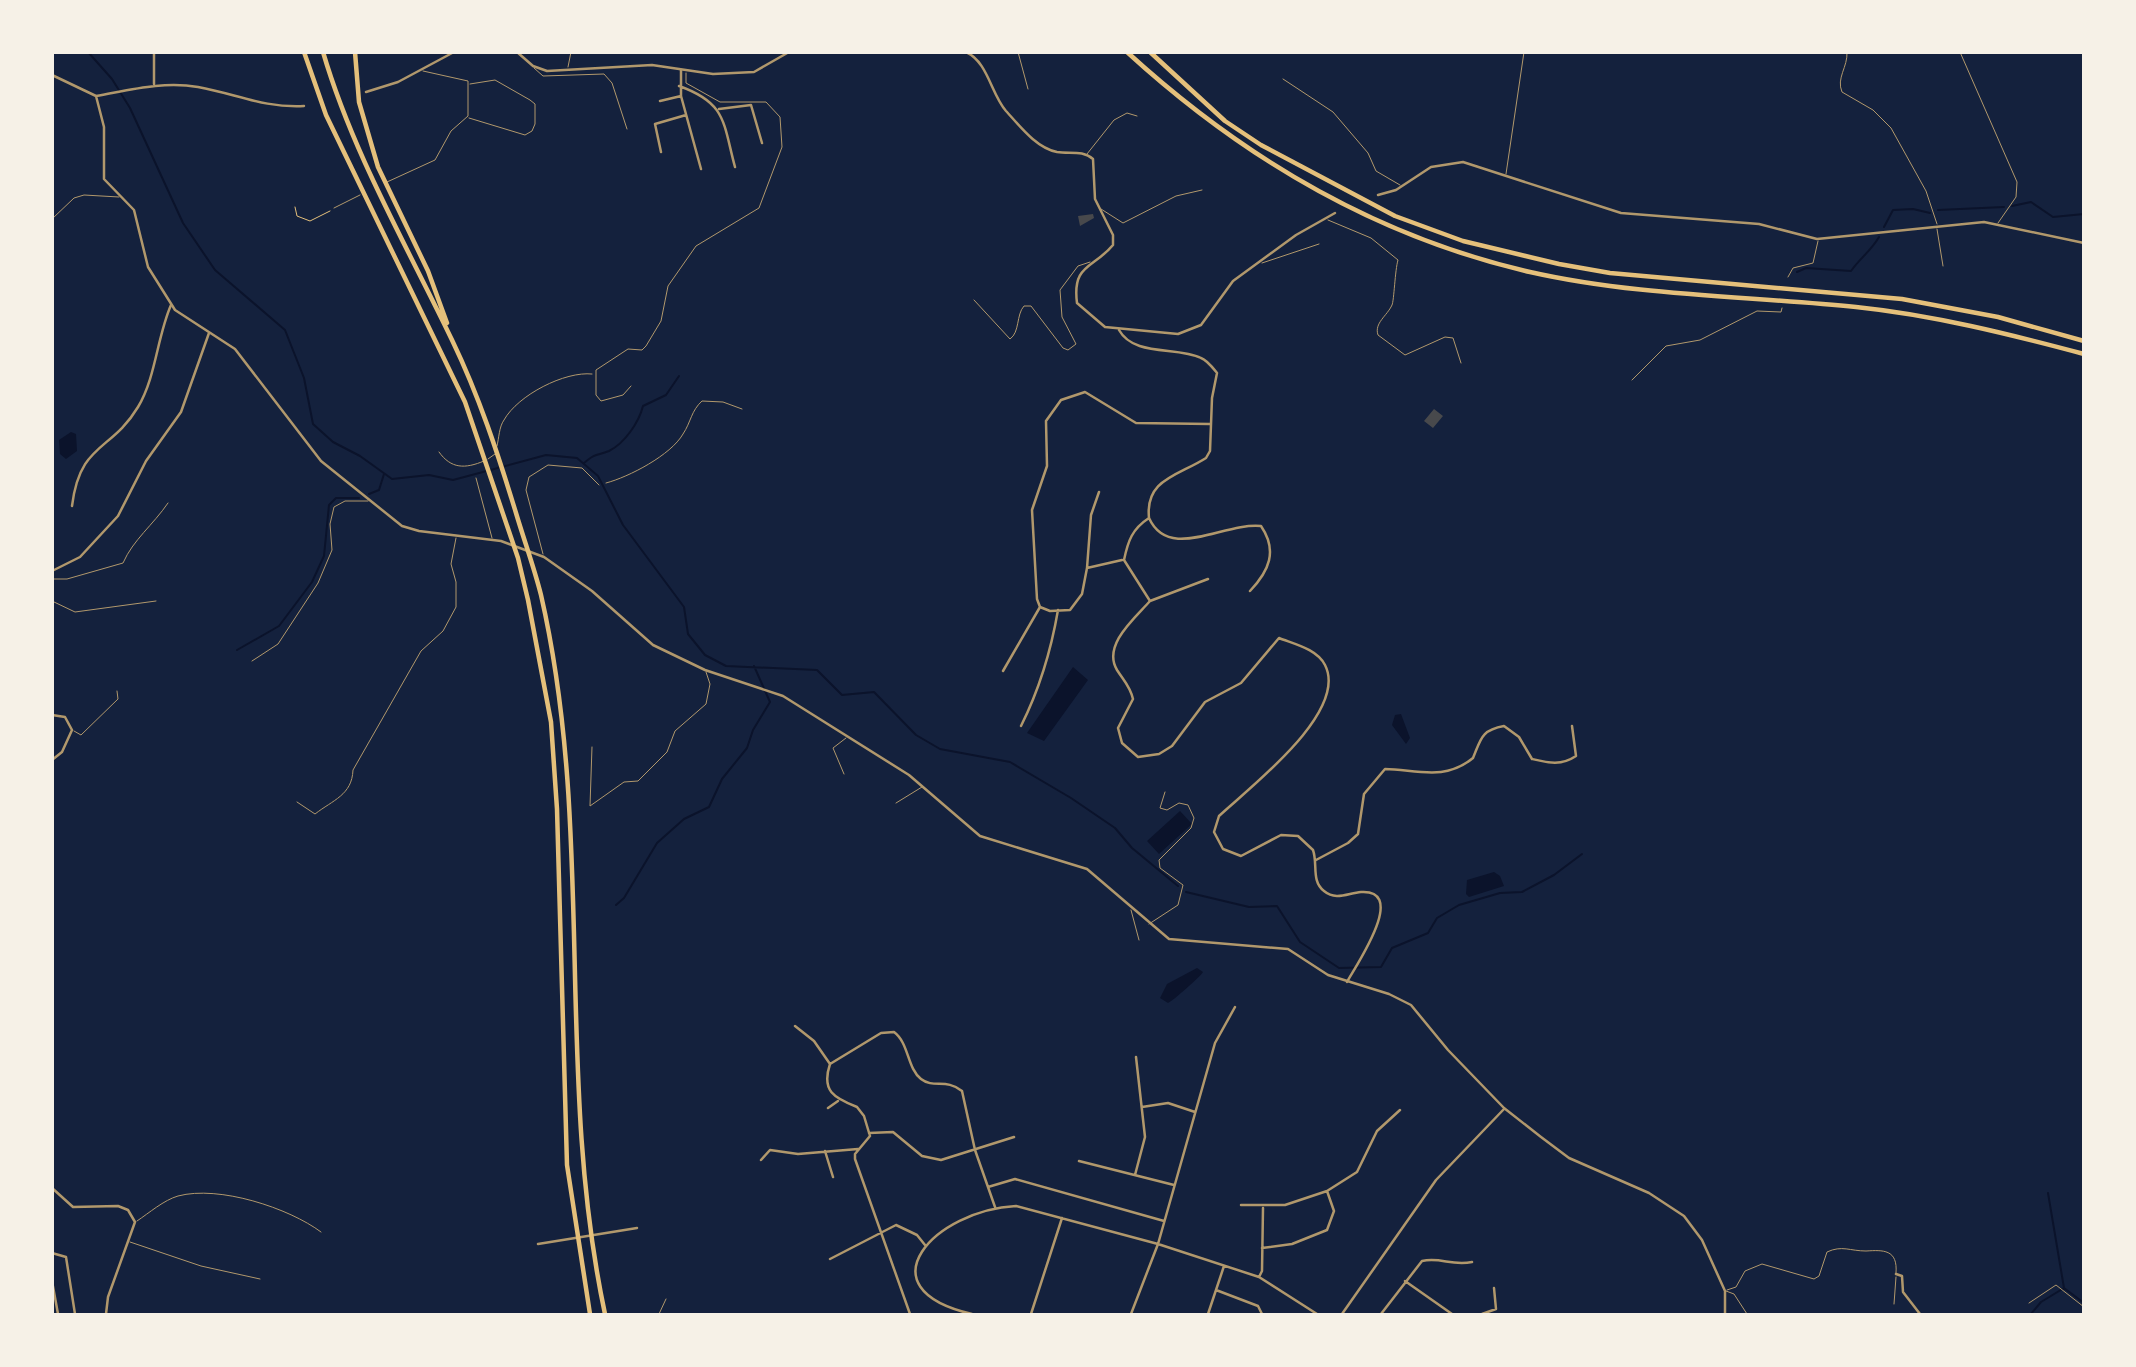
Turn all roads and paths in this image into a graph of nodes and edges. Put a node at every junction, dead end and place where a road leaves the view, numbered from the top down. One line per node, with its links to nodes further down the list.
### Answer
1 (154, 52): 24 (street)
2 (304, 52): 176 (highway)
3 (323, 52): 68 (highway)
4 (355, 52): 68 (highway)
5 (454, 52): 18 (street)
6 (517, 52): 16 (street)
7 (572, 52): 17 (lane)
8 (789, 52): 20 (street)
9 (966, 52): 39 (street)
10 (1018, 52): 26 (lane)
11 (1127, 52): 69 (highway)
12 (1150, 52): 67 (highway)
13 (1524, 52): 42 (lane)
14 (1847, 52): 54 (lane)
15 (1960, 52): 53 (lane)
16 (533, 66): 17 (street); 36 (lane)
17 (567, 69): 19 (street)
18 (423, 71): 23 (lane); 27 (street)
19 (681, 71): 20 (street); 25 (street)
20 (686, 71): 71 (lane)
21 (52, 75): 28 (street)
22 (1283, 79): 43 (lane)
23 (470, 84): 34 (lane); 34 (lane)
24 (154, 86): 28 (street); 31 (street)
25 (679, 86): 29 (street); 32 (street)
26 (1028, 89)
27 (366, 92)
28 (96, 96): 46 (street)
29 (681, 96): 30 (street); 33 (street)
30 (660, 101)
31 (304, 106)
32 (719, 109): 37 (street); 40 (street)
33 (686, 115): 38 (street); 41 (street)
34 (468, 116): 49 (lane)
35 (1137, 116): 39 (lane)
36 (627, 129)
37 (762, 143)
38 (661, 152)
39 (1087, 154): 48 (street)
40 (735, 167)
41 (701, 169)
42 (1506, 176): 43 (street); 55 (street)
43 (1402, 186): 45 (street)
44 (1202, 190): 48 (lane)
45 (1378, 195)
46 (121, 197): 51 (lane); 63 (street)
47 (295, 207): 49 (path)
48 (1099, 207): 58 (street)
49 (334, 208)
50 (1335, 213): 52 (street)
51 (52, 219)
52 (1324, 219): 59 (street); 70 (lane)
53 (1998, 223): 54 (street); 56 (street)
54 (1937, 226): 55 (street); 60 (lane)
55 (1819, 239): 61 (lane)
56 (2084, 243)
57 (1319, 244): 59 (lane)
58 (1090, 262): 62 (lane); 65 (street)
59 (1262, 263): 65 (street)
60 (1943, 266)
61 (1788, 277)
62 (974, 300)
63 (171, 305): 66 (street); 83 (street)
64 (1782, 308): 72 (lane)
65 (1119, 330): 75 (street)
66 (209, 333): 81 (street); 90 (street)
67 (2084, 341)
68 (454, 343): 177 (highway)
69 (2084, 354)
70 (1461, 363)
71 (595, 374): 73 (lane); 76 (lane)
72 (1632, 380)
73 (632, 386)
74 (742, 408): 78 (lane)
75 (1210, 424): 84 (street); 97 (street)
76 (439, 452)
77 (476, 478): 86 (lane)
78 (606, 483)
79 (598, 485): 87 (lane)
80 (1099, 492): 89 (street)
81 (370, 501): 85 (street); 99 (lane)
82 (168, 503): 91 (lane)
83 (72, 506)
84 (1149, 518): 88 (street); 93 (street)
85 (457, 536): 86 (street); 113 (lane)
86 (493, 540): 87 (street)
87 (544, 556): 100 (street)
88 (1124, 560): 89 (street); 96 (street)
89 (1087, 568): 98 (street)
90 (52, 571)
91 (52, 579)
92 (1208, 579): 96 (street)
93 (1250, 592)
94 (52, 601): 95 (lane)
95 (156, 601)
96 (1150, 601): 115 (street)
97 (1040, 607): 98 (street); 101 (street)
98 (1058, 610): 104 (street)
99 (252, 661)
100 (705, 670): 107 (street); 108 (lane)
101 (1003, 671)
102 (117, 691): 106 (lane)
103 (52, 715): 106 (street)
104 (1021, 726)
105 (1572, 726): 115 (street)
106 (72, 730): 109 (street)
107 (848, 736): 110 (lane); 111 (street)
108 (592, 747)
109 (52, 760)
110 (844, 774)
111 (924, 786): 114 (lane); 116 (street)
112 (1165, 792): 117 (lane)
113 (296, 802)
114 (896, 803)
115 (1317, 860): 119 (street)
116 (1130, 907): 117 (street); 118 (lane)
117 (1149, 924): 119 (street)
118 (1139, 940)
119 (1347, 982): 127 (street)
120 (1235, 1007): 129 (street)
121 (794, 1026): 123 (street)
122 (1136, 1057): 125 (street)
123 (830, 1064): 124 (street); 133 (street)
124 (838, 1101): 126 (street); 130 (street)
125 (1142, 1107): 129 (street); 137 (street)
126 (828, 1108)
127 (1504, 1108): 168 (street); 186 (street)
128 (1400, 1110): 142 (street)
129 (1195, 1112): 139 (street)
130 (869, 1133): 132 (street); 133 (street)
131 (1014, 1137): 133 (street)
132 (860, 1148): 134 (street); 151 (street)
133 (975, 1150): 140 (street)
134 (825, 1151): 135 (street); 138 (street)
135 (761, 1160)
136 (1079, 1161): 137 (street)
137 (1135, 1175): 139 (street)
138 (833, 1177)
139 (1174, 1185): 147 (street)
140 (988, 1187): 145 (street); 147 (street)
141 (52, 1188): 148 (street)
142 (1326, 1191): 144 (street); 156 (street)
143 (1241, 1205): 144 (street)
144 (1263, 1206): 156 (street)
145 (995, 1207): 146 (street); 155 (street)
146 (1062, 1216): 154 (street); 181 (street)
147 (1164, 1221): 154 (street)
148 (135, 1222): 150 (lane); 152 (street)
149 (637, 1228): 153 (street)
150 (321, 1232)
151 (878, 1232): 155 (street); 158 (street); 179 (street)
152 (130, 1242): 163 (lane); 175 (street)
153 (538, 1244)
154 (1157, 1244): 160 (street); 182 (street)
155 (925, 1245): 180 (street)
156 (1262, 1248): 162 (street)
157 (52, 1253): 174 (street)
158 (830, 1259)
159 (1472, 1262): 164 (street)
160 (1224, 1266): 162 (street); 167 (street)
161 (1896, 1274): 168 (lane); 171 (lane); 192 (street)
162 (1259, 1277): 185 (street)
163 (260, 1279)
164 (1405, 1280): 187 (street); 188 (street)
165 (52, 1281): 173 (street)
166 (1494, 1288): 189 (street)
167 (1216, 1290): 183 (street); 184 (street)
168 (1725, 1291): 190 (street); 191 (lane)
169 (666, 1299): 178 (lane)
170 (2029, 1303): 172 (lane)
171 (1894, 1304)
172 (2084, 1307)
173 (58, 1314)
174 (75, 1314)
175 (106, 1314)
176 (590, 1314)
177 (605, 1314)
178 (659, 1314)
179 (910, 1314)
180 (972, 1314)
181 (1031, 1314)
182 (1131, 1314)
183 (1208, 1314)
184 (1262, 1314)
185 (1317, 1314)
186 (1342, 1314)
187 (1381, 1314)
188 (1452, 1314)
189 (1482, 1314)
190 (1725, 1314)
191 (1747, 1314)
192 (1920, 1314)

